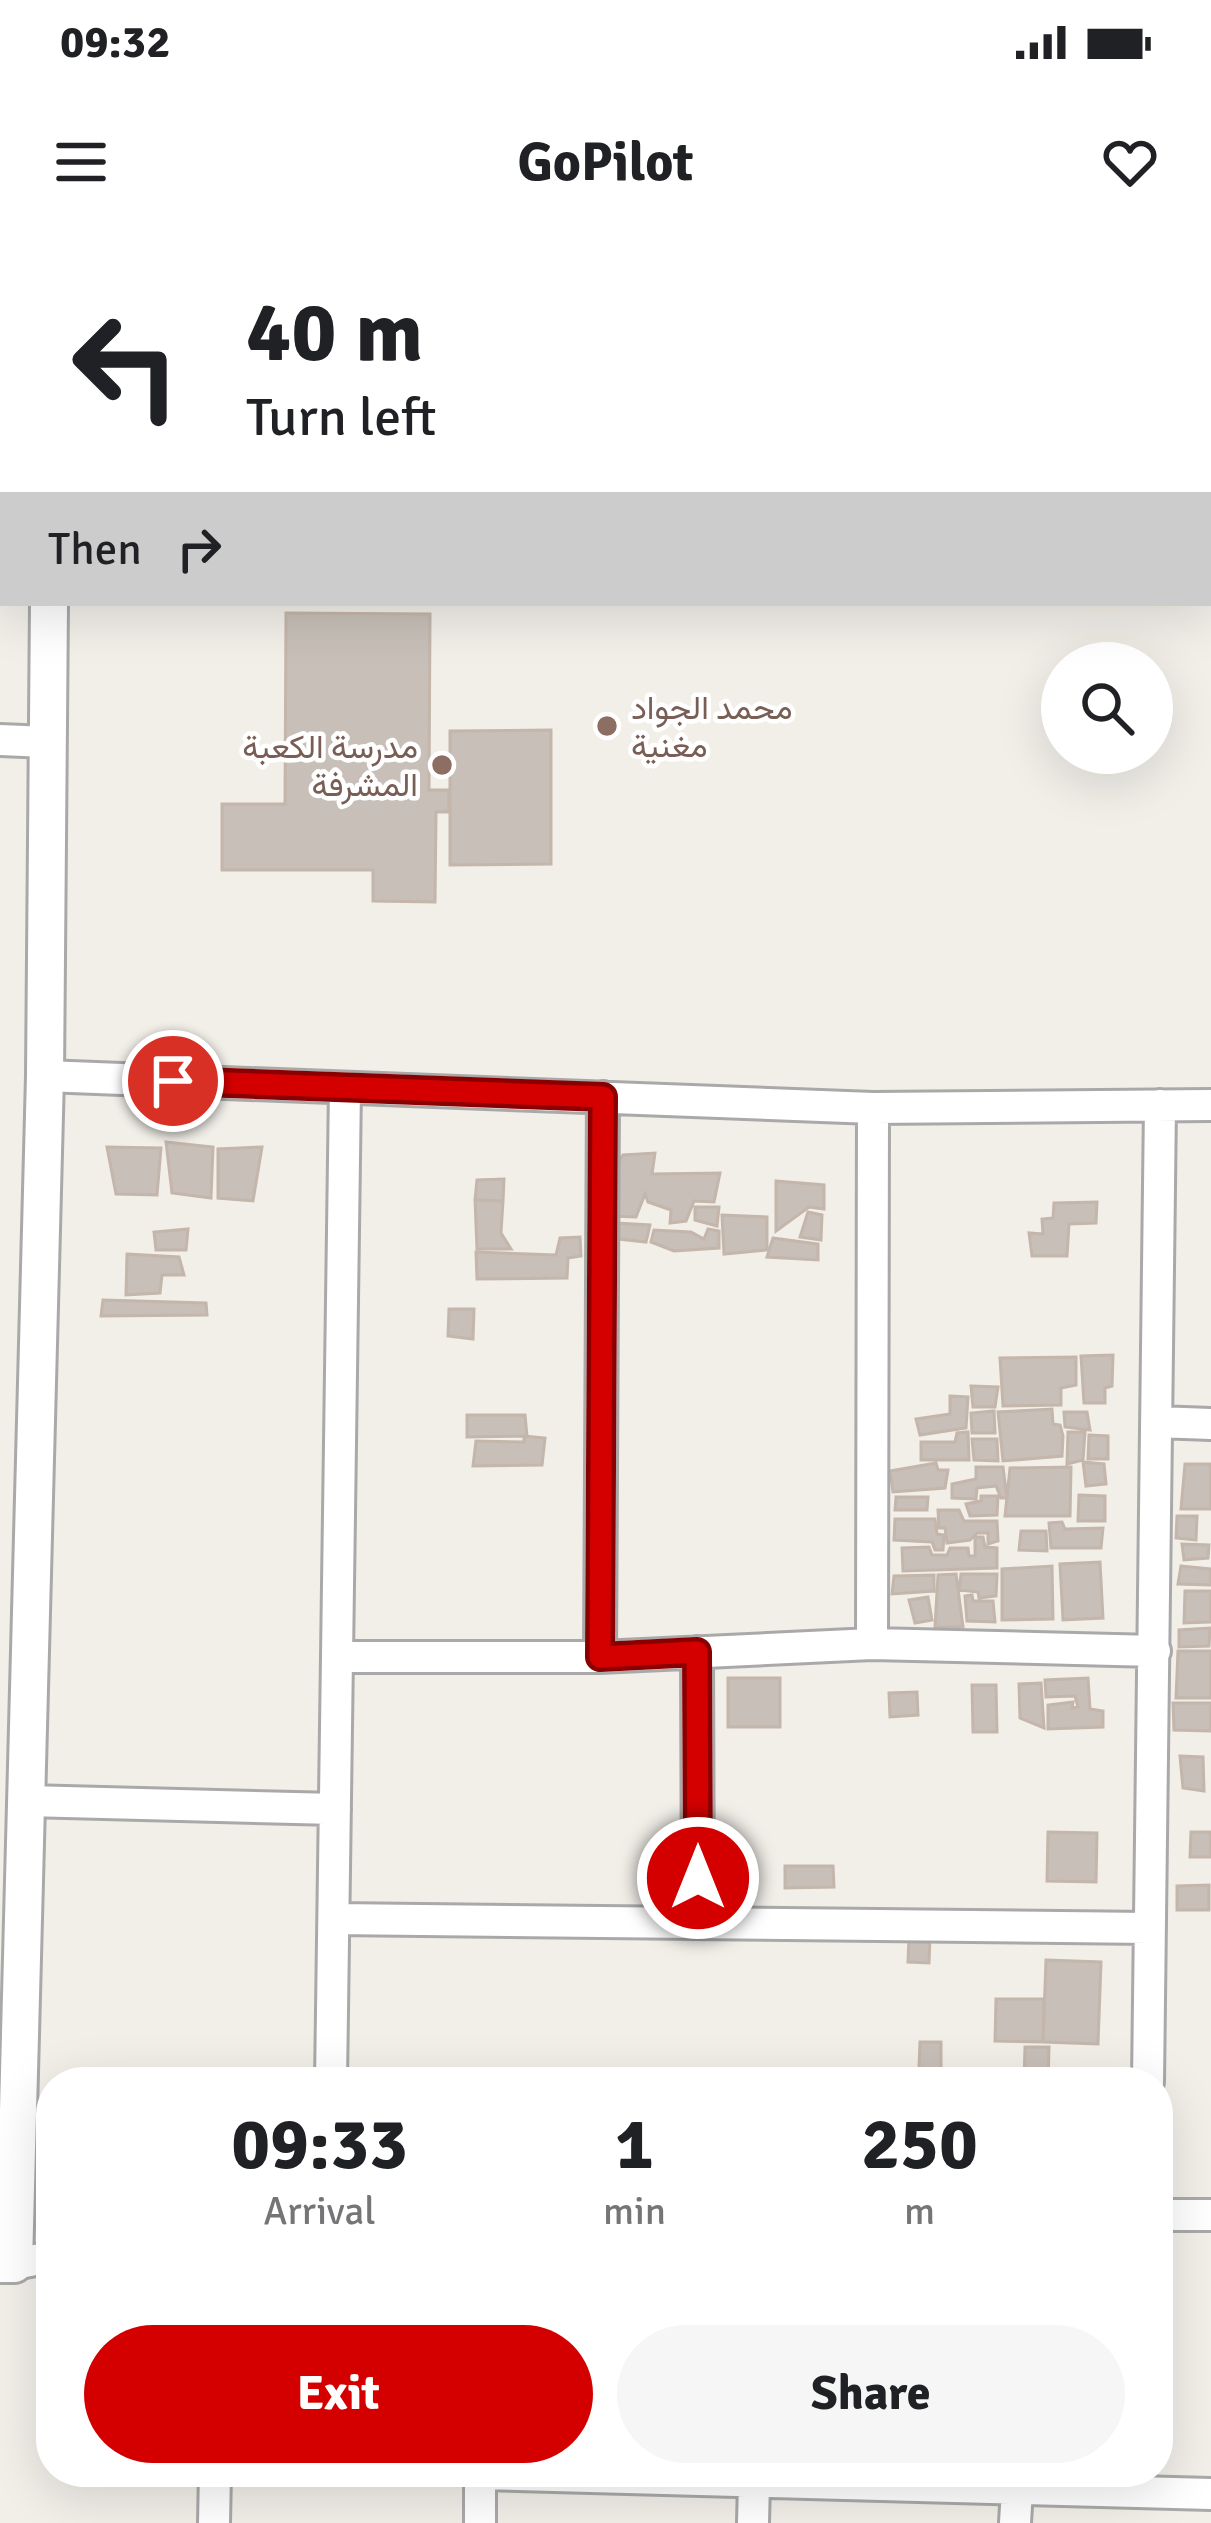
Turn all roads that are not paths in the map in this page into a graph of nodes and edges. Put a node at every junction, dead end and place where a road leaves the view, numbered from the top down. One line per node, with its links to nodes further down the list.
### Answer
1 (49, 606): 3 (street)
2 (0, 740): 3 (street)
3 (47, 742): 4 (street)
4 (45, 1076): 5 (street); 17 (street)
5 (344, 1088): 6 (street); 15 (street)
6 (603, 1097): 9 (street); 16 (street)
7 (1160, 1105): 8 (street); 9 (street); 10 (street)
8 (1211, 1105)
9 (873, 1108): 12 (street)
10 (1157, 1422): 11 (street); 14 (street)
11 (1211, 1424)
12 (872, 1644): 13 (street); 14 (street)
13 (697, 1652): 16 (street); 20 (street)
14 (1155, 1652): 21 (street)
15 (337, 1657): 16 (street); 18 (street)
16 (600, 1657)
17 (27, 1801): 18 (street); 26 (street)
18 (334, 1809): 19 (street)
19 (334, 1919): 20 (street); 22 (street)
20 (698, 1923): 21 (street)
21 (1150, 1928): 23 (street)
22 (332, 2067)
23 (1148, 2067)
24 (1173, 2215): 25 (street)
25 (1211, 2215)
26 (7, 2264)
27 (215, 2487): 33 (street)
28 (480, 2487): 34 (street)
29 (754, 2487): 35 (street)
30 (942, 2487): 31 (street)
31 (1017, 2489): 32 (street); 36 (street)
32 (1211, 2494)
33 (214, 2523)
34 (480, 2523)
35 (753, 2523)
36 (1016, 2523)

